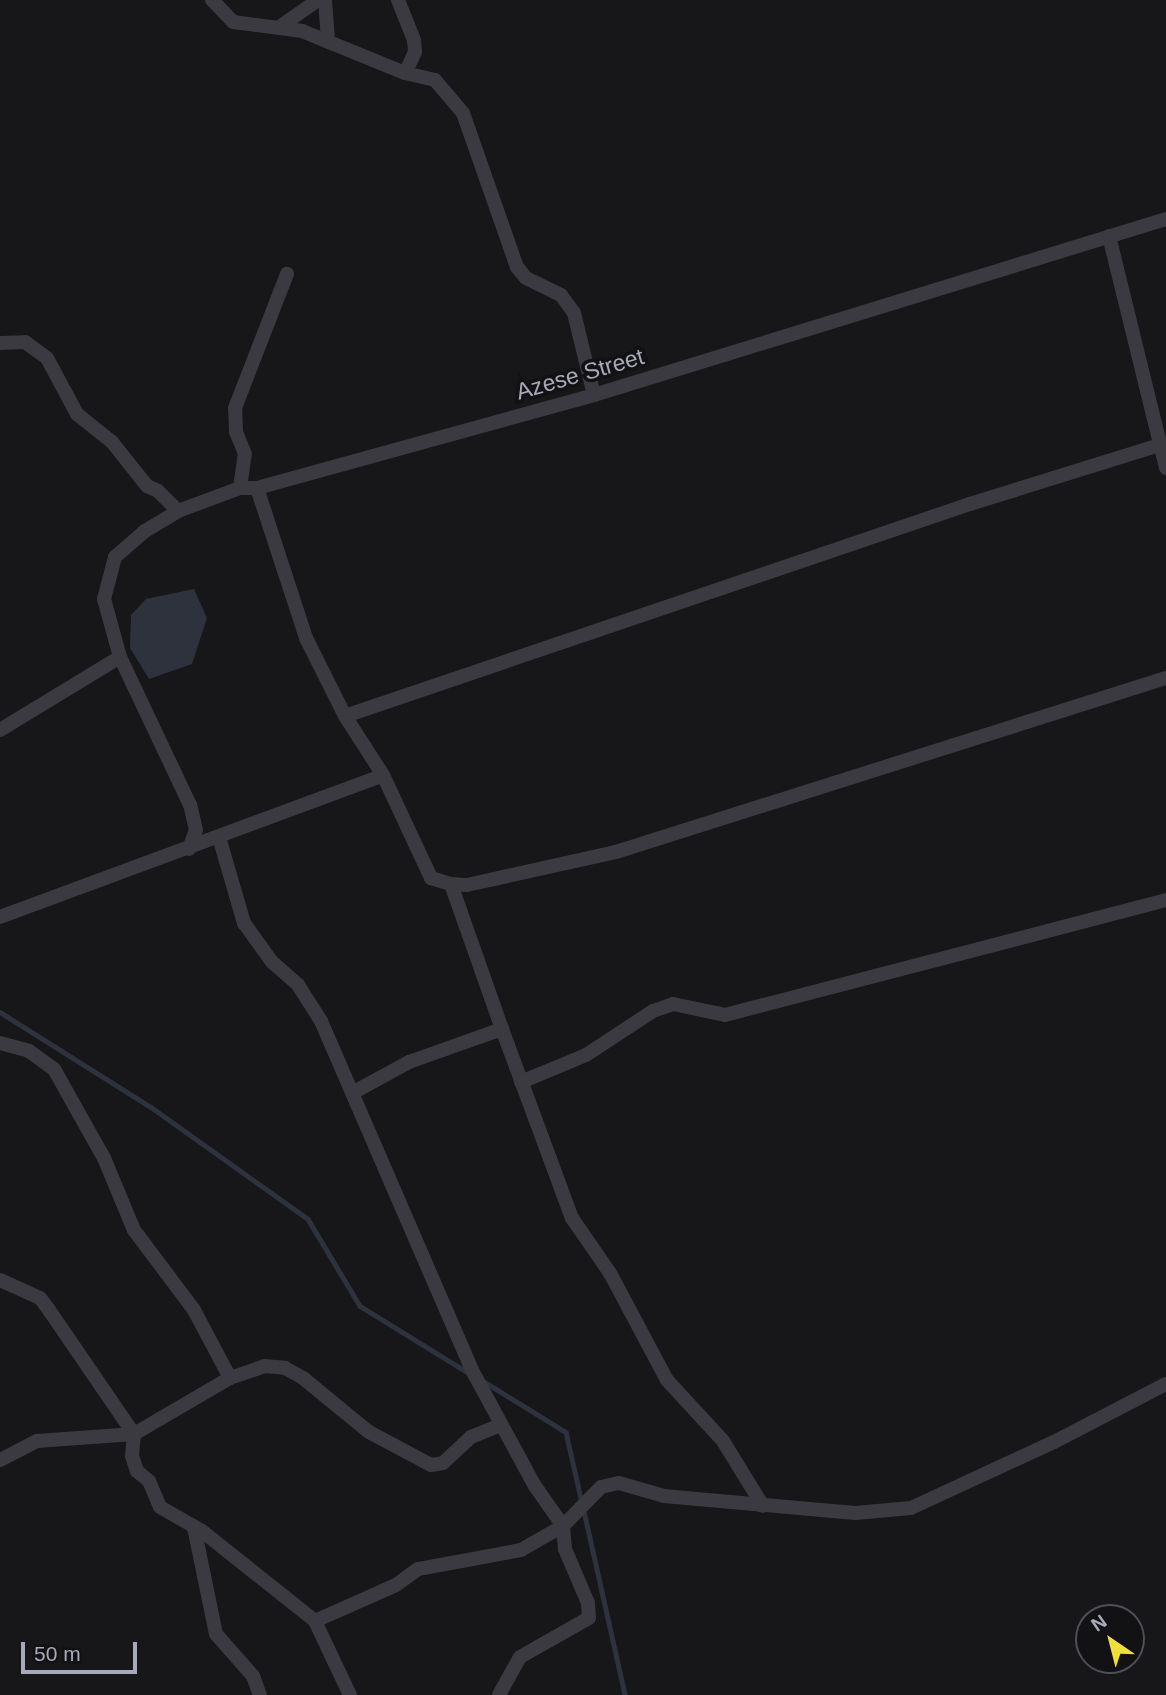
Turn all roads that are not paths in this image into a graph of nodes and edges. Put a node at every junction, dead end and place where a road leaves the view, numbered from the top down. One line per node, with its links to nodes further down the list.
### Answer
1 (212, 0): 5 (street)
2 (318, 0): 5 (street)
3 (325, 0): 6 (street)
4 (398, 0): 7 (street)
5 (281, 26): 6 (street)
6 (328, 40): 7 (street)
7 (405, 73): 12 (street)
8 (1166, 219): 9 (street, Azese Street)
9 (1109, 236): 12 (street, Azese Street); 13 (street)
10 (287, 274): 15 (street)
11 (0, 343): 17 (street)
12 (594, 395): 16 (street, Azese Street)
13 (1160, 445): 14 (street); 20 (street)
14 (1166, 468)
15 (240, 488): 16 (street, Azese Street); 17 (street, Azese Street)
16 (257, 488): 20 (street)
17 (177, 511): 18 (street, Azese Street)
18 (120, 657): 21 (street); 24 (street, Azese Street)
19 (1166, 678): 25 (street)
20 (345, 716): 22 (street)
21 (0, 730)
22 (383, 775): 23 (street); 25 (street)
23 (219, 837): 24 (street); 31 (street)
24 (189, 849): 27 (street)
25 (451, 884): 28 (street)
26 (1166, 900): 30 (street)
27 (0, 916)
28 (502, 1029): 30 (street); 31 (street)
29 (0, 1043): 33 (street)
30 (520, 1082): 38 (street)
31 (354, 1091): 35 (street)
32 (0, 1280): 36 (street)
33 (230, 1378): 35 (street); 36 (street)
34 (1166, 1384): 38 (street)
35 (501, 1426): 39 (street)
36 (134, 1434): 37 (street); 40 (street)
37 (0, 1460)
38 (763, 1506): 39 (street)
39 (563, 1526): 41 (street); 44 (street)
40 (194, 1527): 41 (street); 42 (street)
41 (315, 1621): 43 (street)
42 (260, 1695)
43 (351, 1695)
44 (499, 1695)

